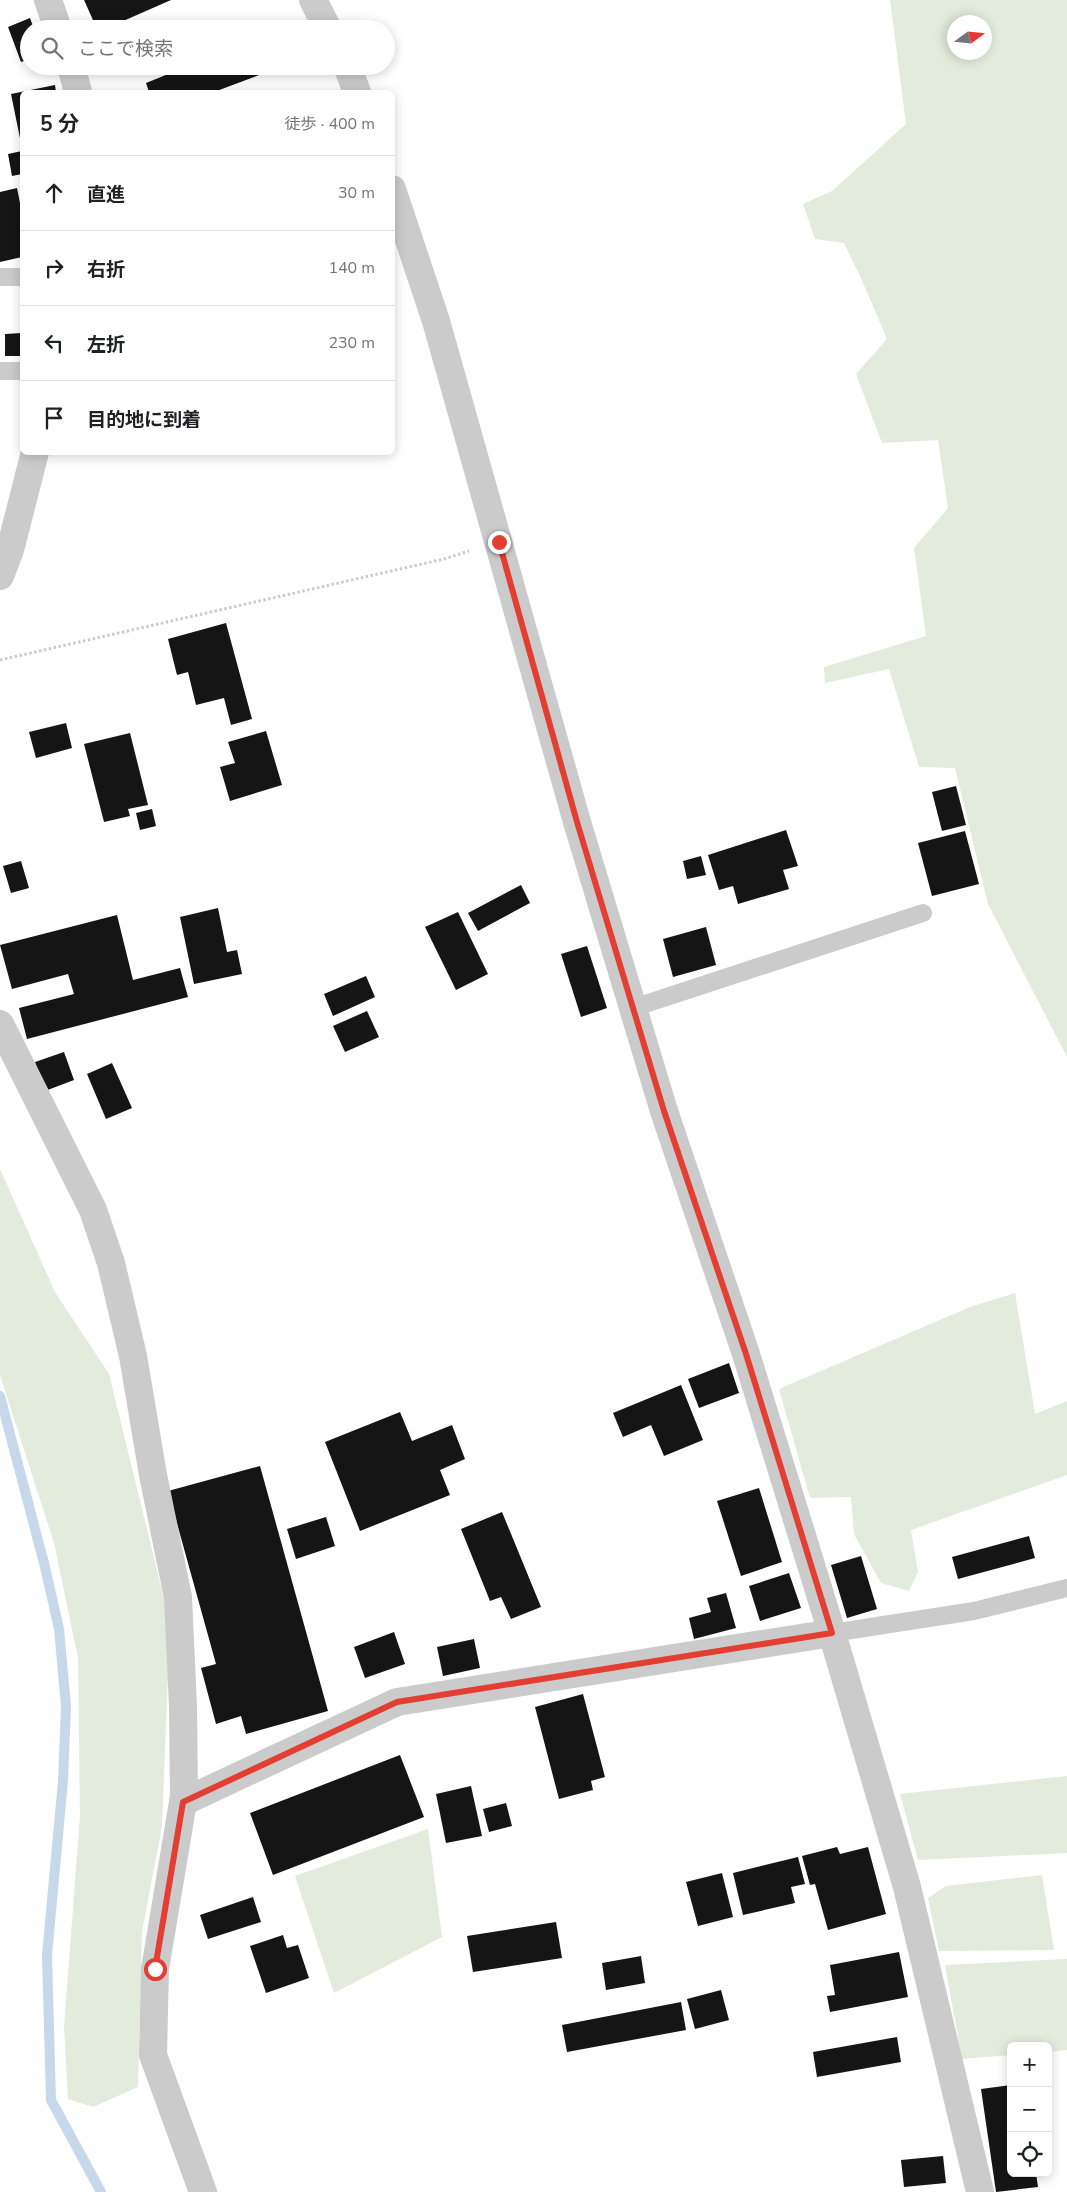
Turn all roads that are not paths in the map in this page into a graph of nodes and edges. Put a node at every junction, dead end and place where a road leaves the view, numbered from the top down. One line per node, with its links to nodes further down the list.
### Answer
1 (48, 0): 3 (street)
2 (313, 0): 4 (street)
3 (55, 20)
4 (323, 20)
5 (73, 75): 7 (street)
6 (350, 75): 8 (street)
7 (77, 90)
8 (356, 90)
9 (395, 199): 17 (street)
10 (0, 277): 11 (lane)
11 (20, 277)
12 (0, 371): 13 (lane)
13 (20, 371)
14 (35, 455): 15 (street)
15 (0, 576)
16 (923, 913): 17 (lane)
17 (633, 1008): 20 (street)
18 (0, 1024): 21 (street)
19 (1067, 1588): 20 (lane)
20 (832, 1633): 21 (street); 23 (street)
21 (183, 1802): 22 (street)
22 (203, 2192)
23 (980, 2192)

